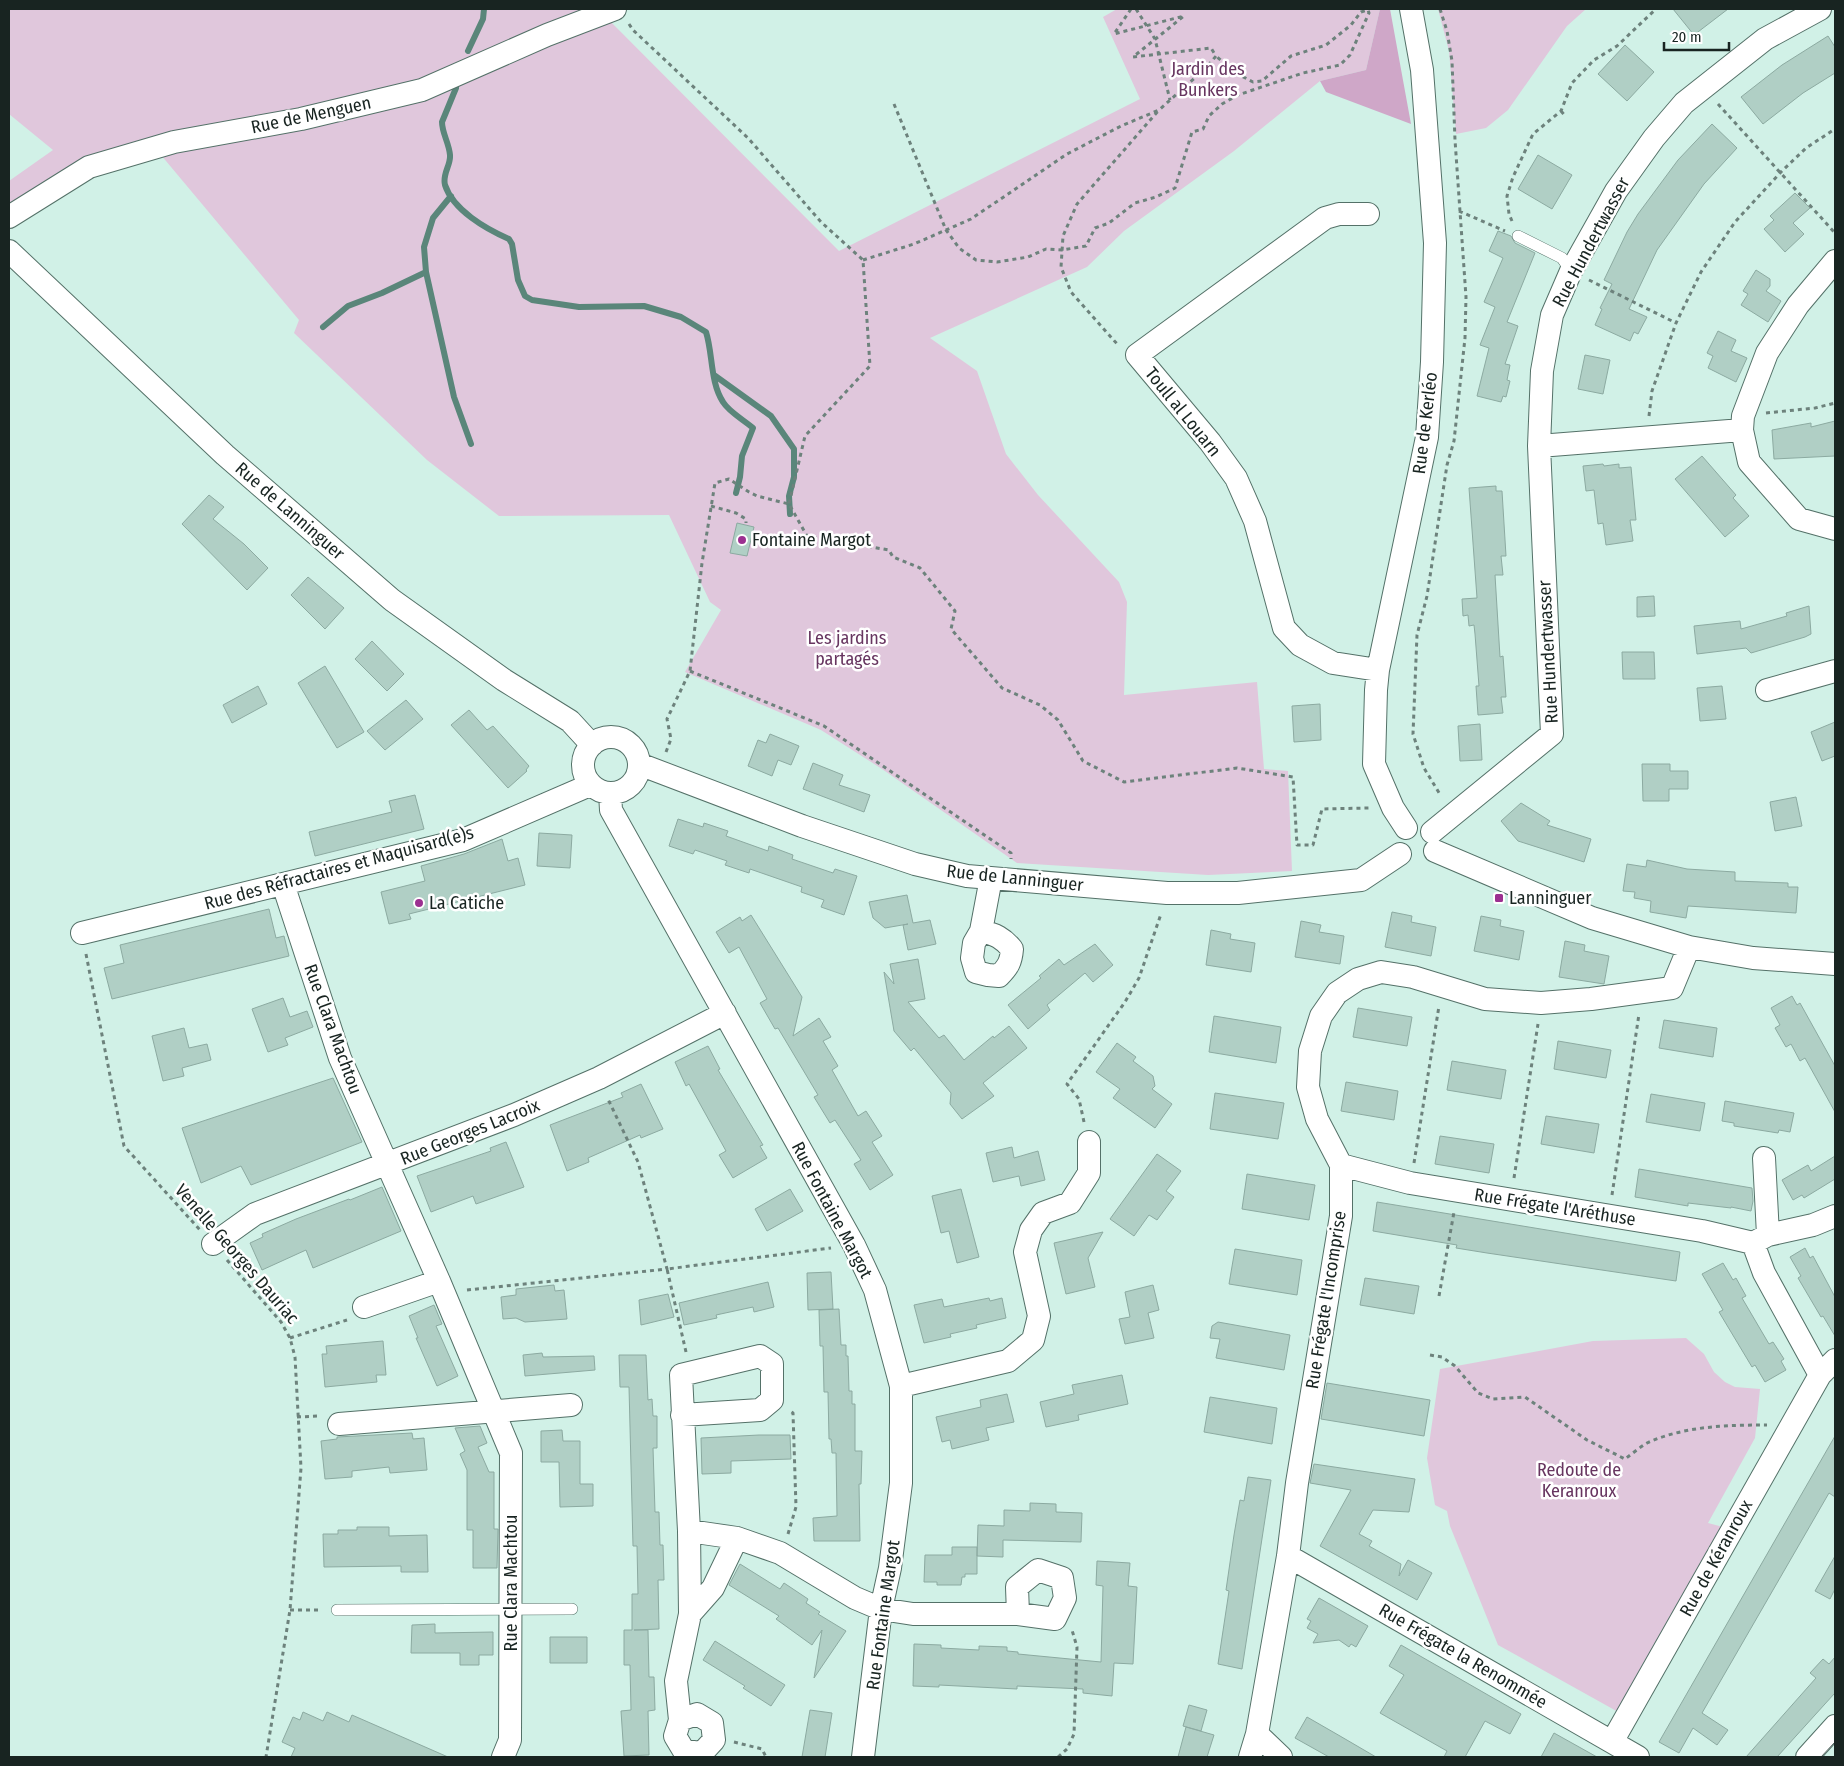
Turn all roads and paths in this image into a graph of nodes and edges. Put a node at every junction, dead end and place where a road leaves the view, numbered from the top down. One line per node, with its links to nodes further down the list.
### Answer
1 (1130, 9): 9 (path)
2 (1136, 9): 9 (path)
3 (1368, 9): 12 (path); 27 (path)
4 (1411, 9): 42 (street, Rue de Kerléo)
5 (1656, 9): 17 (path)
6 (1820, 9): 13 (street, Rue Hundertwasser)
7 (585, 14): 8 (street, Rue de Menguen); 23 (street, Rue de Menguen)
8 (622, 16): 29 (path)
9 (1147, 26): 10 (path); 10 (path)
10 (1156, 38): 11 (path); 11 (path)
11 (1160, 55): 12 (path); 14 (path)
12 (1216, 56): 14 (path)
13 (1703, 88): 20 (path); 31 (street, Rue Hundertwasser)
14 (1170, 101): 16 (path)
15 (894, 104): 24 (path)
16 (1159, 110): 24 (path); 27 (path)
17 (1561, 111): 18 (path); 26 (path)
18 (1566, 117)
19 (1835, 129): 20 (path)
20 (1781, 172): 25 (path); 32 (path)
21 (1459, 212): 26 (path)
22 (1368, 214): 33 (street, Toull al Louarn)
23 (9, 217)
24 (946, 230): 27 (path); 29 (path)
25 (1835, 233)
26 (1518, 236): 31 (lane)
27 (1062, 250): 33 (path)
28 (9, 251): 46 (street, Rue de Lanninguer)
29 (863, 260): 38 (path)
30 (1835, 261): 35 (street)
31 (1572, 271): 32 (path); 37 (street, Rue Hundertwasser)
32 (1676, 323): 36 (path)
33 (1137, 355): 42 (street, Toull al Louarn)
34 (1835, 403): 35 (path)
35 (1742, 423): 36 (street); 41 (street)
36 (1647, 436): 37 (street)
37 (1539, 446): 51 (street, Rue Hundertwasser)
38 (789, 504): 39 (path); 49 (path)
39 (711, 506): 40 (path); 43 (path)
40 (746, 523)
41 (1835, 529)
42 (1378, 670): 49 (street, Rue de Kerléo)
43 (690, 671): 47 (path); 53 (path)
44 (1835, 671): 45 (street)
45 (1767, 690)
46 (592, 745): 47 (street); 48 (street)
47 (649, 768): 48 (street); 53 (street, Rue de Lanninguer)
48 (600, 789): 54 (street, Rue des Réfractaires et Maquisard(e)s); 63 (street, Rue Fontaine Margot)
49 (1393, 808): 50 (street, Rue de Kerléo)
50 (1406, 828): 51 (street); 52 (street)
51 (1433, 842): 52 (street); 58 (street)
52 (1400, 854): 55 (street, Rue de Lanninguer)
53 (1002, 879): 55 (street, Rue de Lanninguer); 56 (street)
54 (283, 884): 57 (street, Rue des Réfractaires et Maquisard(e)s); 67 (street, Rue Clara Machtou)
55 (1167, 893): 65 (path)
56 (981, 931)
57 (82, 933): 75 (path, Venelle Georges Dauriac)
58 (1689, 947): 59 (street); 61 (street, Rue Frégate l'Incomprise)
59 (1835, 964)
60 (1442, 986): 61 (street, Rue Frégate l'Incomprise); 68 (street, Rue Frégate l'Incomprise); 70 (path)
61 (1541, 1003): 69 (path)
62 (1640, 1005): 72 (path)
63 (725, 1013): 64 (street, Rue Georges Lacroix); 76 (street, Rue Fontaine Margot)
64 (599, 1078): 67 (street, Rue Georges Lacroix); 77 (path)
65 (1088, 1142): 85 (street)
66 (1764, 1158): 74 (street)
67 (388, 1164): 75 (street, Rue Georges Lacroix); 78 (street, Rue Clara Machtou)
68 (1341, 1165): 70 (street, Rue Frégate l'Aréthuse); 95 (street, Rue Frégate l'Incomprise)
69 (1514, 1178)
70 (1410, 1183): 71 (street, Rue Frégate l'Aréthuse)
71 (1458, 1191): 72 (street, Rue Frégate l'Aréthuse); 79 (path)
72 (1609, 1216): 74 (street, Rue Frégate l'Aréthuse)
73 (1835, 1216): 74 (street, Rue Frégate l'Aréthuse)
74 (1760, 1239): 83 (street, Rue de Kéranroux)
75 (213, 1244): 81 (path, Venelle Georges Dauriac)
76 (854, 1245): 77 (path); 85 (street, Rue Fontaine Margot)
77 (667, 1269): 78 (path); 84 (path)
78 (442, 1288): 80 (street); 88 (street, Rue Clara Machtou)
79 (1440, 1296)
80 (364, 1308): 81 (path)
81 (290, 1338): 99 (path, Venelle Georges Dauriac)
82 (1430, 1355): 91 (path)
83 (1828, 1368): 91 (street, Rue de Kéranroux)
84 (691, 1372): 86 (street); 89 (street)
85 (901, 1386): 98 (street, Rue Fontaine Margot)
86 (772, 1400): 89 (street); 94 (path)
87 (572, 1405): 88 (street)
88 (492, 1410): 90 (street); 96 (street, Rue Clara Machtou)
89 (682, 1415): 92 (street)
90 (339, 1424)
91 (1791, 1425): 108 (street, Rue de Kéranroux)
92 (689, 1531): 93 (street); 101 (street)
93 (736, 1538): 94 (street); 101 (street)
94 (780, 1553): 98 (street)
95 (1288, 1556): 106 (street, Rue Frégate l'Incomprise); 108 (street, Rue Frégate la Renommée)
96 (512, 1609): 97 (lane); 100 (lane); 110 (street, Rue Clara Machtou)
97 (572, 1609)
98 (881, 1609): 102 (street); 112 (street, Rue Fontaine Margot)
99 (290, 1610): 100 (path); 109 (path, Venelle Georges Dauriac)
100 (337, 1610)
101 (690, 1614): 104 (street)
102 (1018, 1614): 103 (street); 103 (street)
103 (1055, 1619): 113 (path)
104 (680, 1720): 107 (street); 107 (street)
105 (1835, 1726): 117 (street)
106 (1257, 1734): 114 (street, Rue Frégate l'Incomprise); 115 (street)
107 (714, 1738): 111 (path)
108 (1612, 1742): 116 (street, Rue Frégate la Renommée)
109 (266, 1757)
110 (503, 1757)
111 (766, 1757)
112 (863, 1757)
113 (1058, 1757)
114 (1250, 1757)
115 (1281, 1757)
116 (1638, 1757)
117 (1807, 1757)

